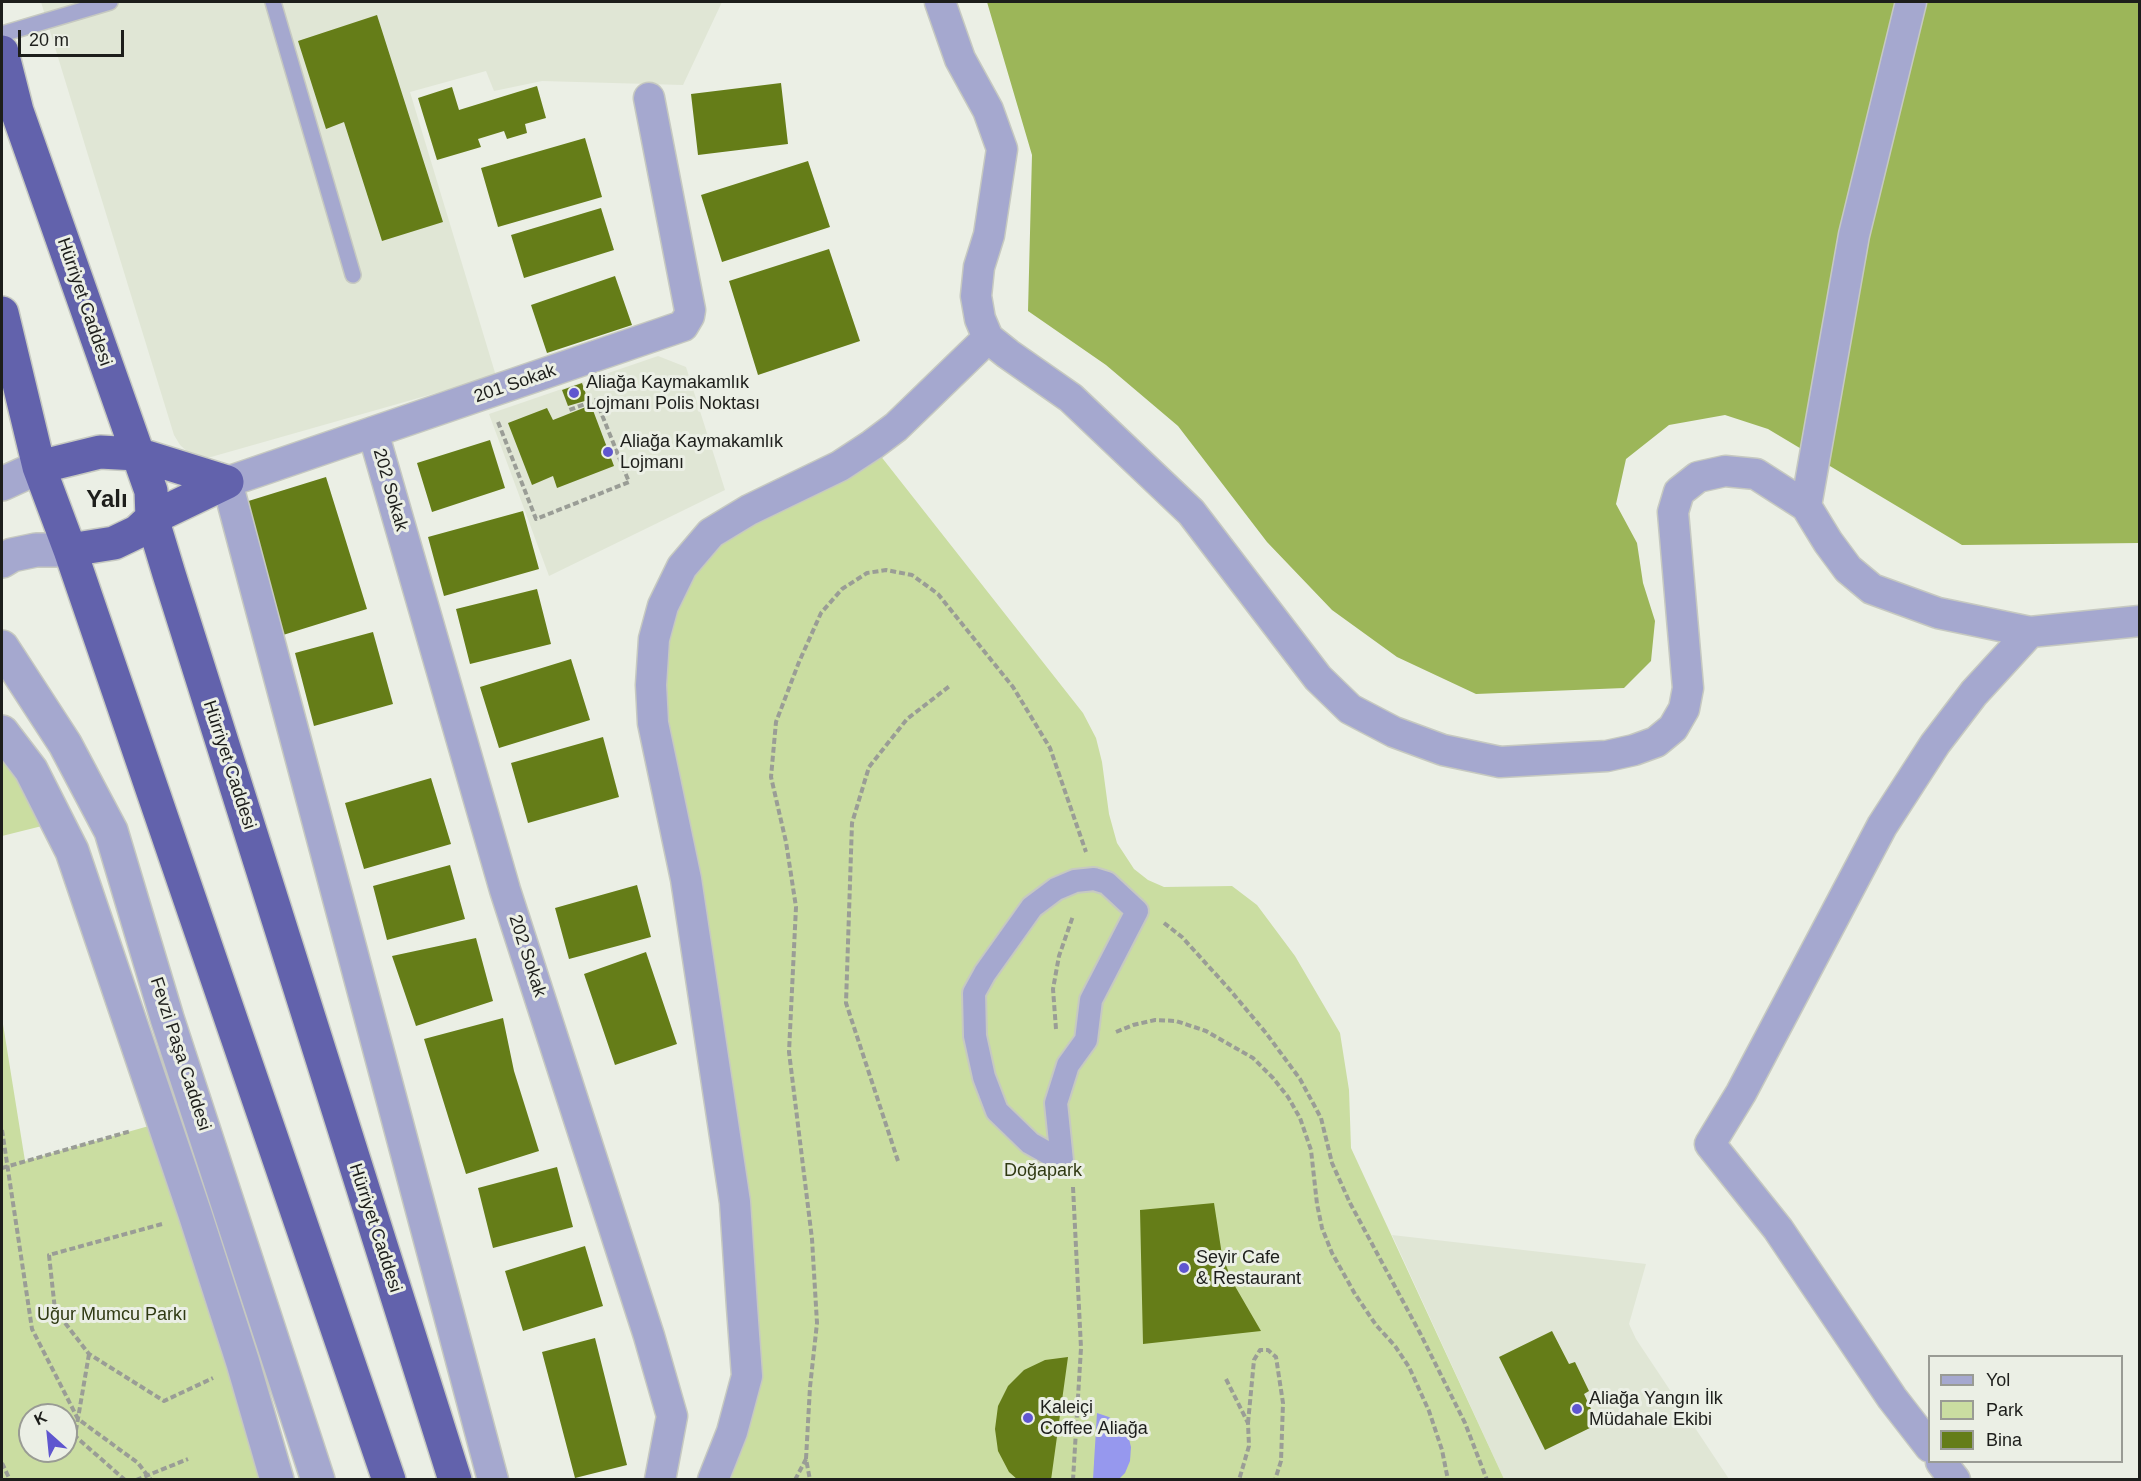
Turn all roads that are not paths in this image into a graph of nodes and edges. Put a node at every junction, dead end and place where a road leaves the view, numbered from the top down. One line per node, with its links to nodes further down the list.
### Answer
1 (110, 2): 5 (lane)
2 (273, 2): 8 (lane)
3 (940, 2): 10 (street)
4 (1911, 2): 16 (street)
5 (2, 34)
6 (2, 52): 12 (highway, Hürriyet Caddesi)
7 (649, 98): 11 (street, 201 Sokak)
8 (353, 274)
9 (2, 313): 13 (highway)
10 (988, 338): 16 (street); 35 (street)
11 (373, 432): 14 (street, 201 Sokak); 25 (street, 202 Sokak)
12 (137, 454): 13 (highway); 14 (highway); 17 (highway, Hürriyet Caddesi)
13 (39, 467): 15 (street); 18 (highway)
14 (227, 482): 17 (highway); 32 (street)
15 (2, 484)
16 (1806, 506): 21 (street)
17 (152, 518): 18 (highway); 31 (highway, Hürriyet Caddesi)
18 (70, 550): 19 (street); 30 (highway)
19 (2, 561)
20 (2139, 621): 21 (street)
21 (2030, 632): 26 (street)
22 (2, 647): 29 (street, Fevzi Paşa Caddesi)
23 (2, 732): 28 (street, Fevzi Paşa Caddesi)
24 (1062, 1161): 24 (street)
25 (672, 1416): 33 (street); 34 (street, 202 Sokak)
26 (1928, 1446)
27 (1943, 1463): 36 (street)
28 (277, 1479)
29 (318, 1479)
30 (389, 1479)
31 (454, 1479)
32 (493, 1479)
33 (640, 1479)
34 (660, 1479)
35 (713, 1479)
36 (1955, 1479)

